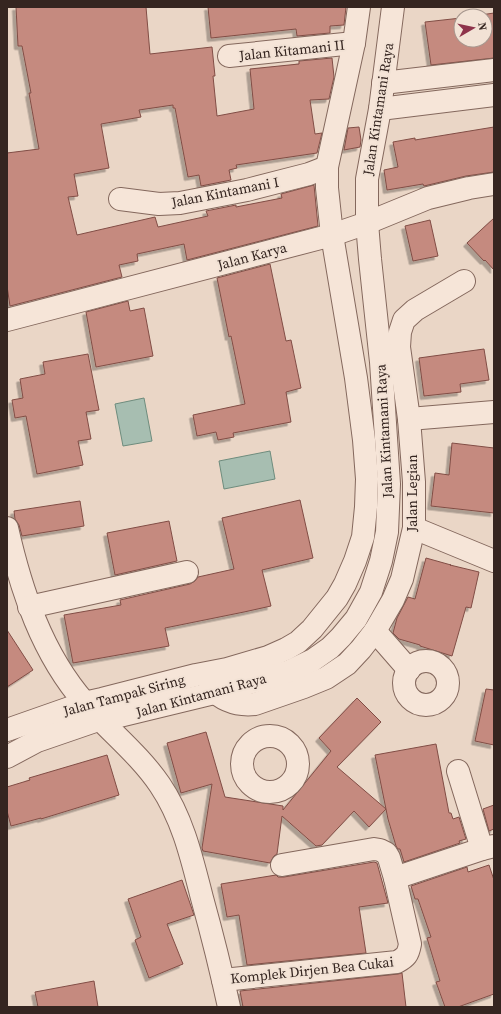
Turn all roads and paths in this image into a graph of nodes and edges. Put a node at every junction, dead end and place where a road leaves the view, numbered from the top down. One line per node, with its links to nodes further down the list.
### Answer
1 (359, 7): 3 (street, Jalan Kintamani Raya)
2 (393, 7): 6 (street, Jalan Kintamani Raya)
3 (354, 43): 4 (street, Jalan Kitamani II); 9 (street, Jalan Kintamani Raya)
4 (229, 56)
5 (494, 70): 6 (street)
6 (383, 83): 8 (street, Jalan Kintamani Raya)
7 (494, 95): 8 (street)
8 (380, 109): 12 (street, Jalan Kintamani Raya)
9 (327, 167): 11 (street, Jalan Kintamani I); 13 (street, Jalan Kintamani Raya)
10 (494, 184): 12 (street, Jalan Karya)
11 (120, 199)
12 (367, 223): 13 (street, Jalan Karya); 26 (street, Jalan Kintamani Raya)
13 (332, 235): 15 (street, Jalan Karya); 25 (street, Jalan Kintamani Raya)
14 (464, 281): 17 (street, Jalan Legian)
15 (7, 320)
16 (494, 412): 17 (street)
17 (409, 419): 19 (street, Jalan Legian)
18 (7, 528): 22 (street, Komplek Dirjen Bea Cukai)
19 (414, 528): 20 (street); 23 (street, Jalan Legian)
20 (494, 561)
21 (187, 572): 22 (street)
22 (29, 607): 27 (street, Komplek Dirjen Bea Cukai)
23 (375, 631): 24 (street); 28 (street, Jalan Legian)
24 (409, 670)
25 (196, 675): 26 (street, Jalan Legian); 27 (street, Jalan Tampak Siring)
26 (214, 693): 28 (street, Jalan Legian); 29 (street, Jalan Kintamani Raya)
27 (84, 703): 29 (street, Komplek Dirjen Bea Cukai); 30 (street, Jalan Tampak Siring)
28 (255, 704): 31 (street)
29 (101, 720): 32 (street, Jalan Tampak Siring); 37 (street, Komplek Dirjen Bea Cukai)
30 (7, 730)
31 (267, 736)
32 (7, 757)
33 (458, 771): 34 (street)
34 (491, 848): 36 (street)
35 (282, 865): 36 (street, Komplek Dirjen Bea Cukai)
36 (395, 878): 37 (street, Komplek Dirjen Bea Cukai)
37 (223, 980): 38 (street, Komplek Dirjen Bea Cukai)
38 (229, 1007)

